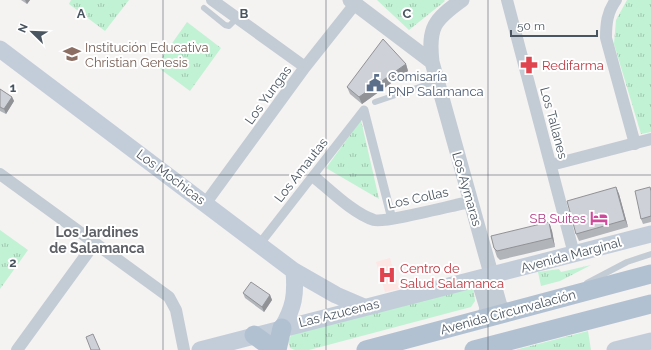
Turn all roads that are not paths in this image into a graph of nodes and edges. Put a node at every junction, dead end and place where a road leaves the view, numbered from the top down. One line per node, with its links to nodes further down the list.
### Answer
1 (462, 0): 7 (street, Los Aymaras)
2 (507, 0): 13 (street, Los Tallanes)
3 (616, 0): 12 (street)
4 (352, 2): 7 (street); 8 (street, Los Yungas)
5 (208, 4): 8 (street)
6 (0, 49): 17 (main road, Los Mochicas)
7 (432, 62): 9 (street, Los Aymaras)
8 (305, 67): 17 (street, Los Yungas)
9 (437, 81): 10 (lane); 16 (street, Los Aymaras)
10 (375, 102)
11 (651, 139): 12 (street)
12 (635, 144): 13 (street)
13 (551, 166): 22 (street, Los Tallanes)
14 (0, 174): 20 (street)
15 (314, 177): 18 (street, Los Collas); 18 (street, Los Amautas); 21 (street, Los Amautas)
16 (470, 202): 18 (street, Los Collas); 26 (street, Los Aymaras)
17 (205, 204): 21 (main road, Los Mochicas)
18 (392, 219)
19 (651, 234): 22 (main road, Avenida Marginal)
20 (94, 244): 35 (street); 36 (street)
21 (258, 246): 24 (main road, Los Mochicas)
22 (574, 254): 26 (main road, Avenida Marginal)
23 (651, 254): 27 (lane)
24 (294, 271): 29 (main road, Los Mochicas); 32 (main road)
25 (651, 274): 27 (main road, Avenida Circunvalación)
26 (484, 277): 29 (main road, Las Azucenas); 30 (street, Los Aymaras); 31 (street, Los Aymaras)
27 (554, 300): 30 (main road, Avenida Circunvalación)
28 (651, 304): 40 (main road)
29 (364, 307): 32 (main road, Las Azucenas)
30 (508, 313): 31 (main road, Avenida Circunvalación)
31 (484, 319): 39 (main road, Avenida Circunvalación)
32 (282, 328): 33 (main road, Las Azucenas); 38 (main road)
33 (254, 335): 37 (main road, Las Azucenas); 38 (main road)
34 (651, 342): 41 (main road)
35 (17, 350)
36 (184, 350)
37 (200, 350)
38 (276, 350)
39 (366, 350)
40 (474, 350)
41 (615, 350)

